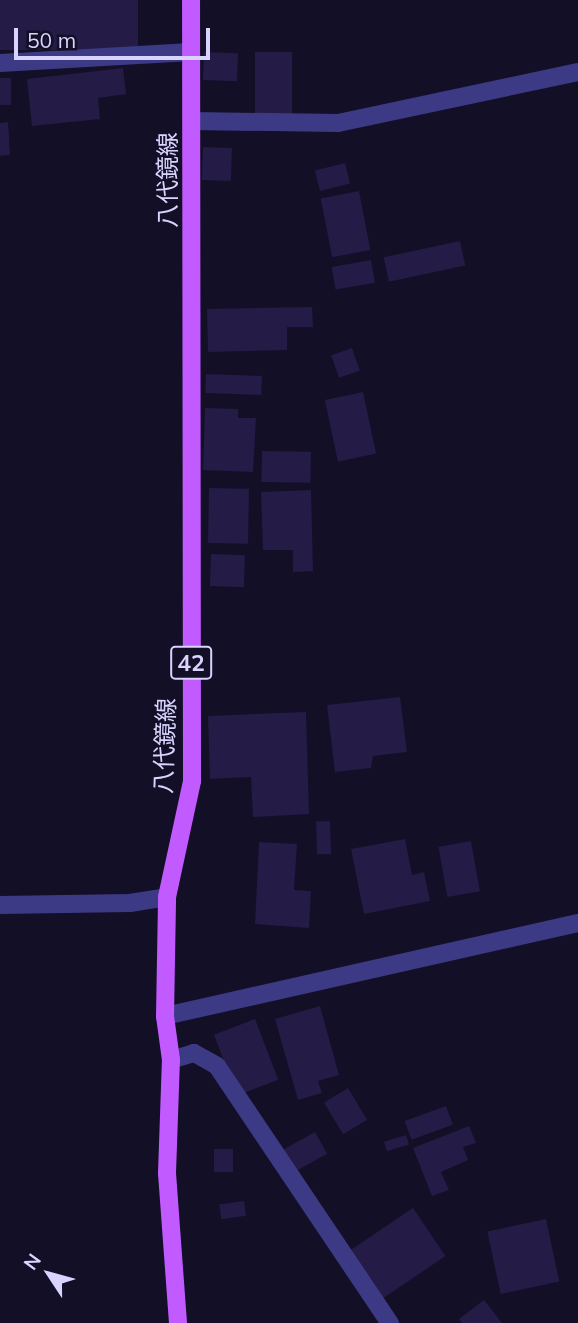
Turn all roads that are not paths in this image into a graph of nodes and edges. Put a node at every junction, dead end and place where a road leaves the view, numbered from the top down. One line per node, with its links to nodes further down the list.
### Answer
1 (191, 0): 2 (main road, 八代鏡線 / 42)
2 (191, 52): 3 (street); 5 (main road, 八代鏡線 / 42)
3 (0, 63)
4 (578, 72): 5 (street)
5 (192, 121): 6 (main road, 八代鏡線 / 42)
6 (167, 897): 7 (street); 9 (main road, 八代鏡線 / 42)
7 (0, 905)
8 (578, 923): 9 (street)
9 (165, 1016): 10 (main road, 八代鏡線 / 42)
10 (171, 1060): 11 (main road, 八代鏡線 / 42); 12 (street)
11 (178, 1323)
12 (390, 1323)

